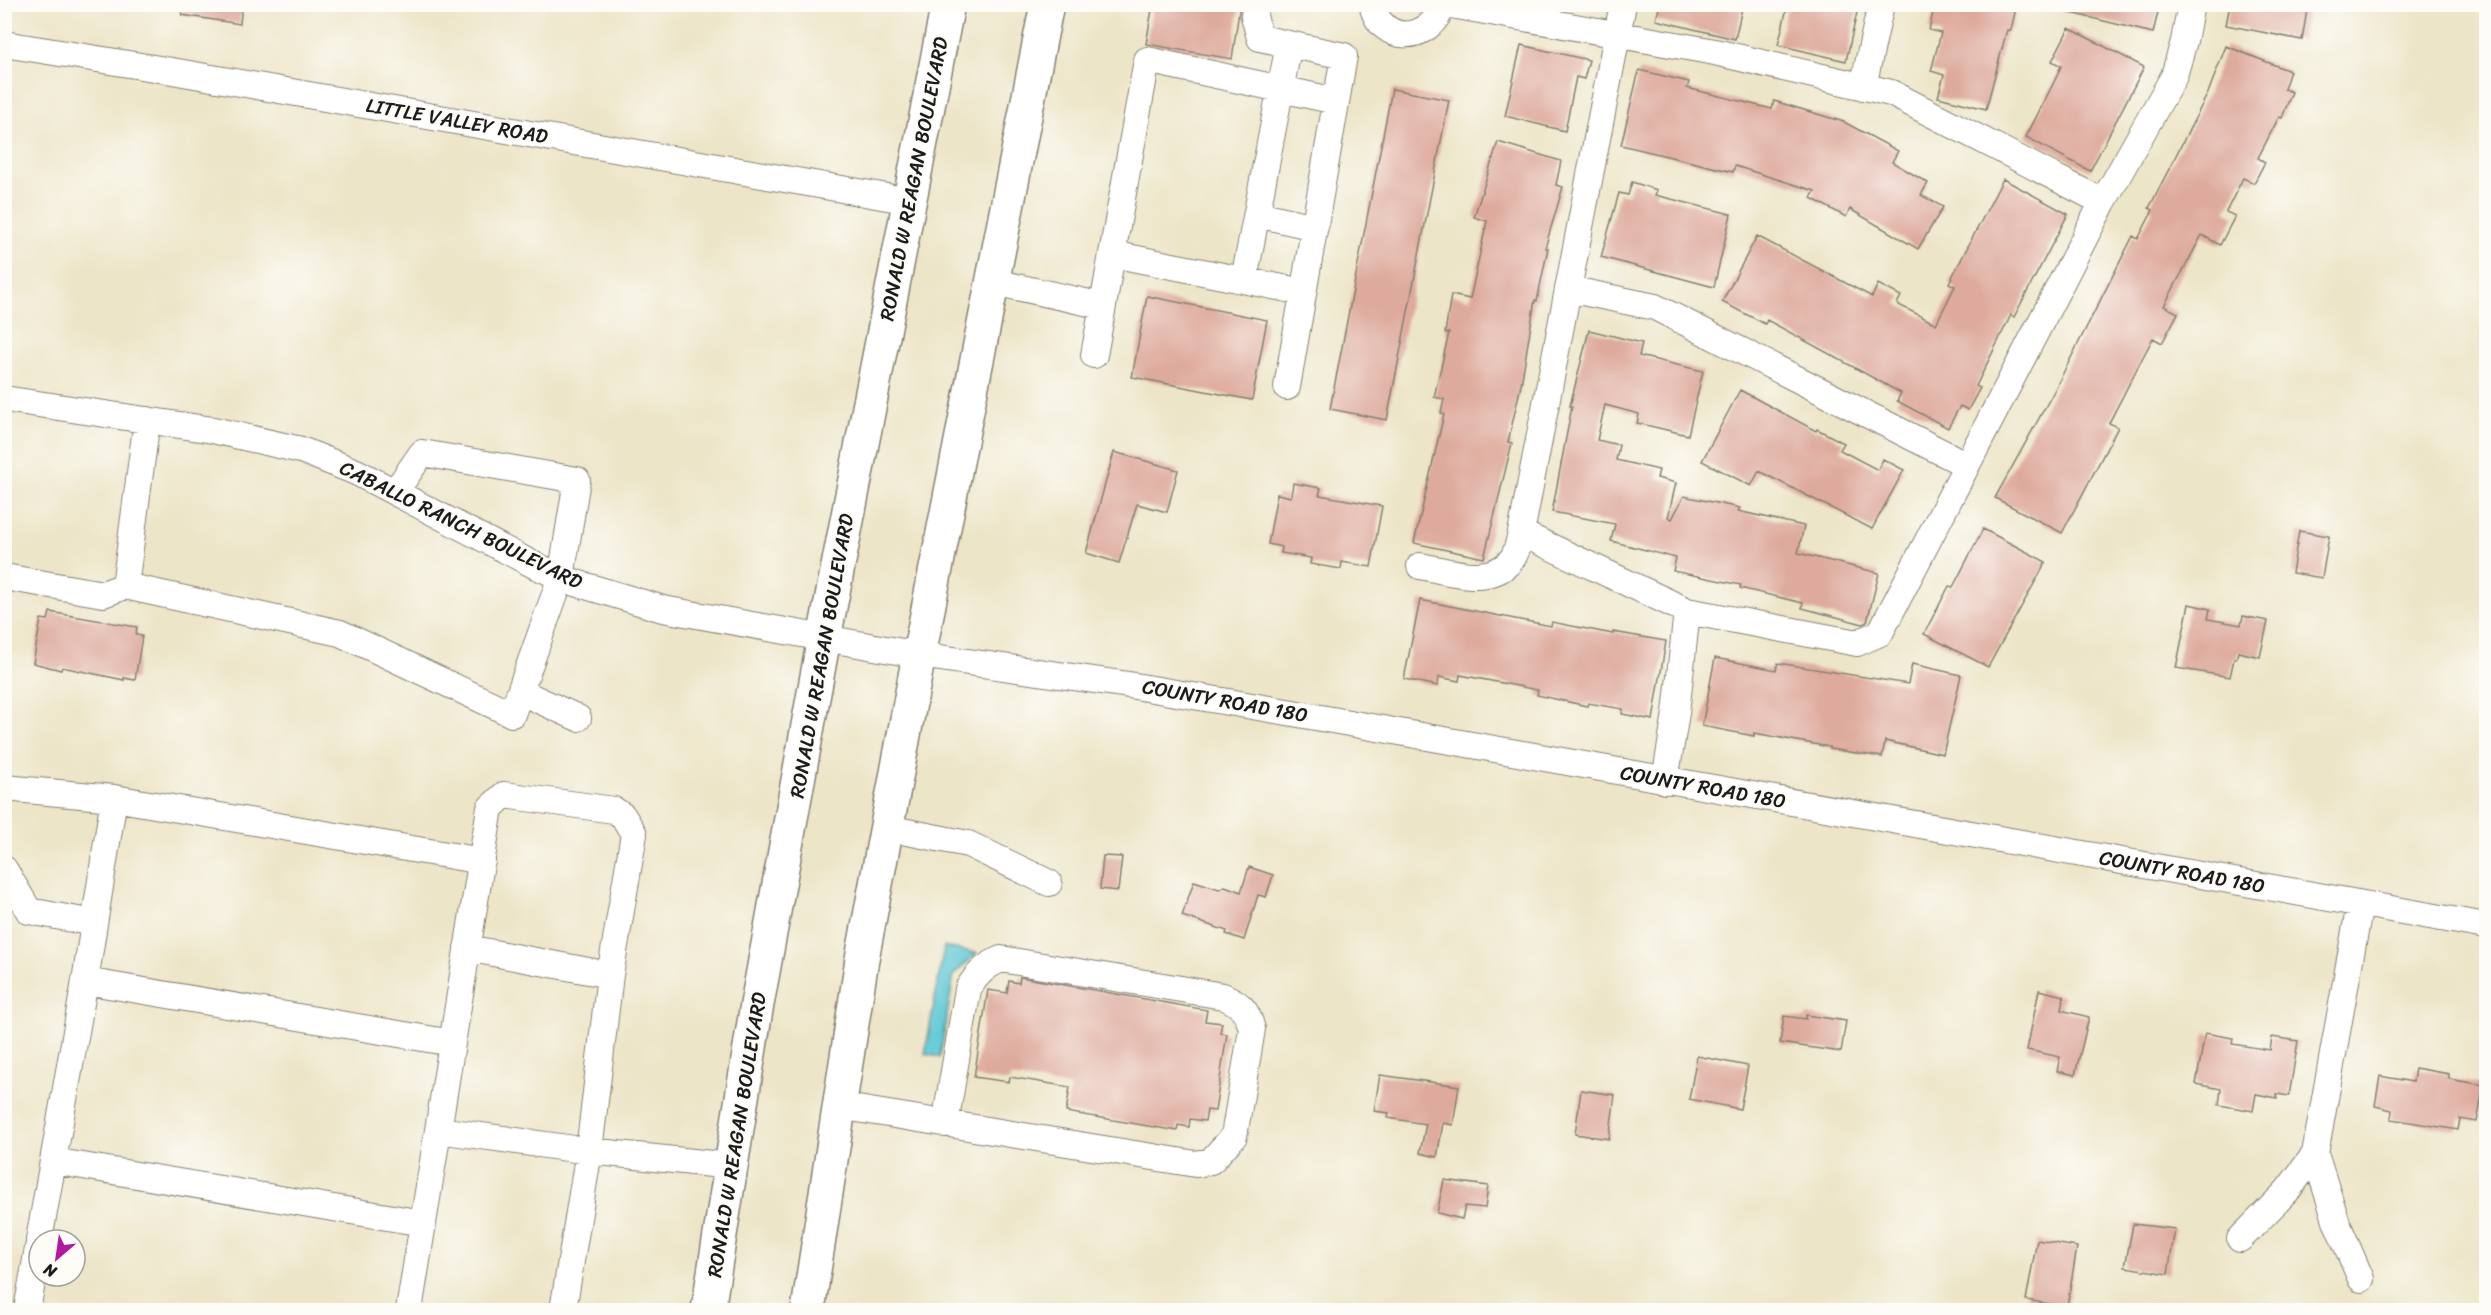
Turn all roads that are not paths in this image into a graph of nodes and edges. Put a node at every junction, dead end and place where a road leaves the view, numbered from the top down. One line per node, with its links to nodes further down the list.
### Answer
1 (948, 4): 15 (main road, RONALD W REAGAN BOULEVARD)
2 (1047, 4): 21 (main road)
3 (1255, 4): 11 (street)
4 (1372, 4): 5 (street)
5 (1444, 4): 9 (street)
6 (1623, 4): 9 (street)
7 (1881, 4): 12 (street)
8 (2191, 4): 16 (street)
9 (1618, 36): 12 (street); 22 (street)
10 (4, 44): 15 (street, LITTLE VALLEY ROAD)
11 (1289, 44): 13 (street); 14 (street)
12 (1863, 87): 16 (street)
13 (1282, 89): 14 (street); 17 (street); 19 (street)
14 (1336, 101): 18 (street)
15 (910, 201): 37 (main road, RONALD W REAGAN BOULEVARD)
16 (2103, 202): 29 (street)
17 (1257, 214): 18 (street); 20 (street)
18 (1315, 227): 23 (street)
19 (1112, 254): 20 (street); 24 (street)
20 (1244, 280): 23 (street)
21 (994, 282): 24 (street); 38 (main road)
22 (1568, 289): 29 (street); 31 (street)
23 (1303, 292): 26 (street)
24 (1103, 306): 25 (street)
25 (1094, 355)
26 (1287, 387)
27 (4, 399): 28 (street, CABALLO RANCH BOULEVARD)
28 (147, 420): 30 (street, CABALLO RANCH BOULEVARD); 35 (street)
29 (1967, 465): 36 (street)
30 (394, 492): 33 (street, CABALLO RANCH BOULEVARD); 33 (street)
31 (1521, 533): 32 (street); 36 (street)
32 (1420, 566)
33 (561, 576): 37 (street, CABALLO RANCH BOULEVARD); 39 (street)
34 (4, 577): 35 (street)
35 (125, 586): 39 (street)
36 (1687, 611): 41 (street)
37 (824, 638): 38 (street, CABALLO RANCH BOULEVARD); 61 (main road, RONALD W REAGAN BOULEVARD)
38 (919, 655): 41 (street, COUNTY ROAD 180); 44 (main road)
39 (520, 692): 40 (street)
40 (578, 718)
41 (1665, 781): 48 (street, COUNTY ROAD 180)
42 (4, 788): 43 (street)
43 (114, 798): 45 (street); 49 (street)
44 (887, 828): 47 (street); 55 (main road)
45 (482, 861): 51 (street); 52 (street)
46 (4, 869): 49 (street)
47 (1049, 883)
48 (2360, 904): 50 (street, COUNTY ROAD 180); 59 (street)
49 (94, 923): 53 (street)
50 (2487, 926)
51 (467, 948): 52 (street); 54 (street)
52 (610, 975): 58 (street)
53 (85, 981): 54 (street); 60 (street)
54 (452, 1043): 57 (street)
55 (839, 1106): 56 (street); 71 (main road)
56 (945, 1124): 56 (street)
57 (438, 1130): 58 (street); 62 (street)
58 (589, 1151): 61 (street); 69 (street)
59 (2315, 1154): 64 (street); 65 (street)
60 (53, 1161): 62 (street); 63 (street)
61 (731, 1166): 70 (main road, RONALD W REAGAN BOULEVARD)
62 (423, 1223): 68 (street)
63 (41, 1228)
64 (2240, 1239)
65 (2361, 1279)
66 (31, 1288): 67 (street)
67 (27, 1311)
68 (409, 1311)
69 (563, 1311)
70 (708, 1311)
71 (808, 1311)

